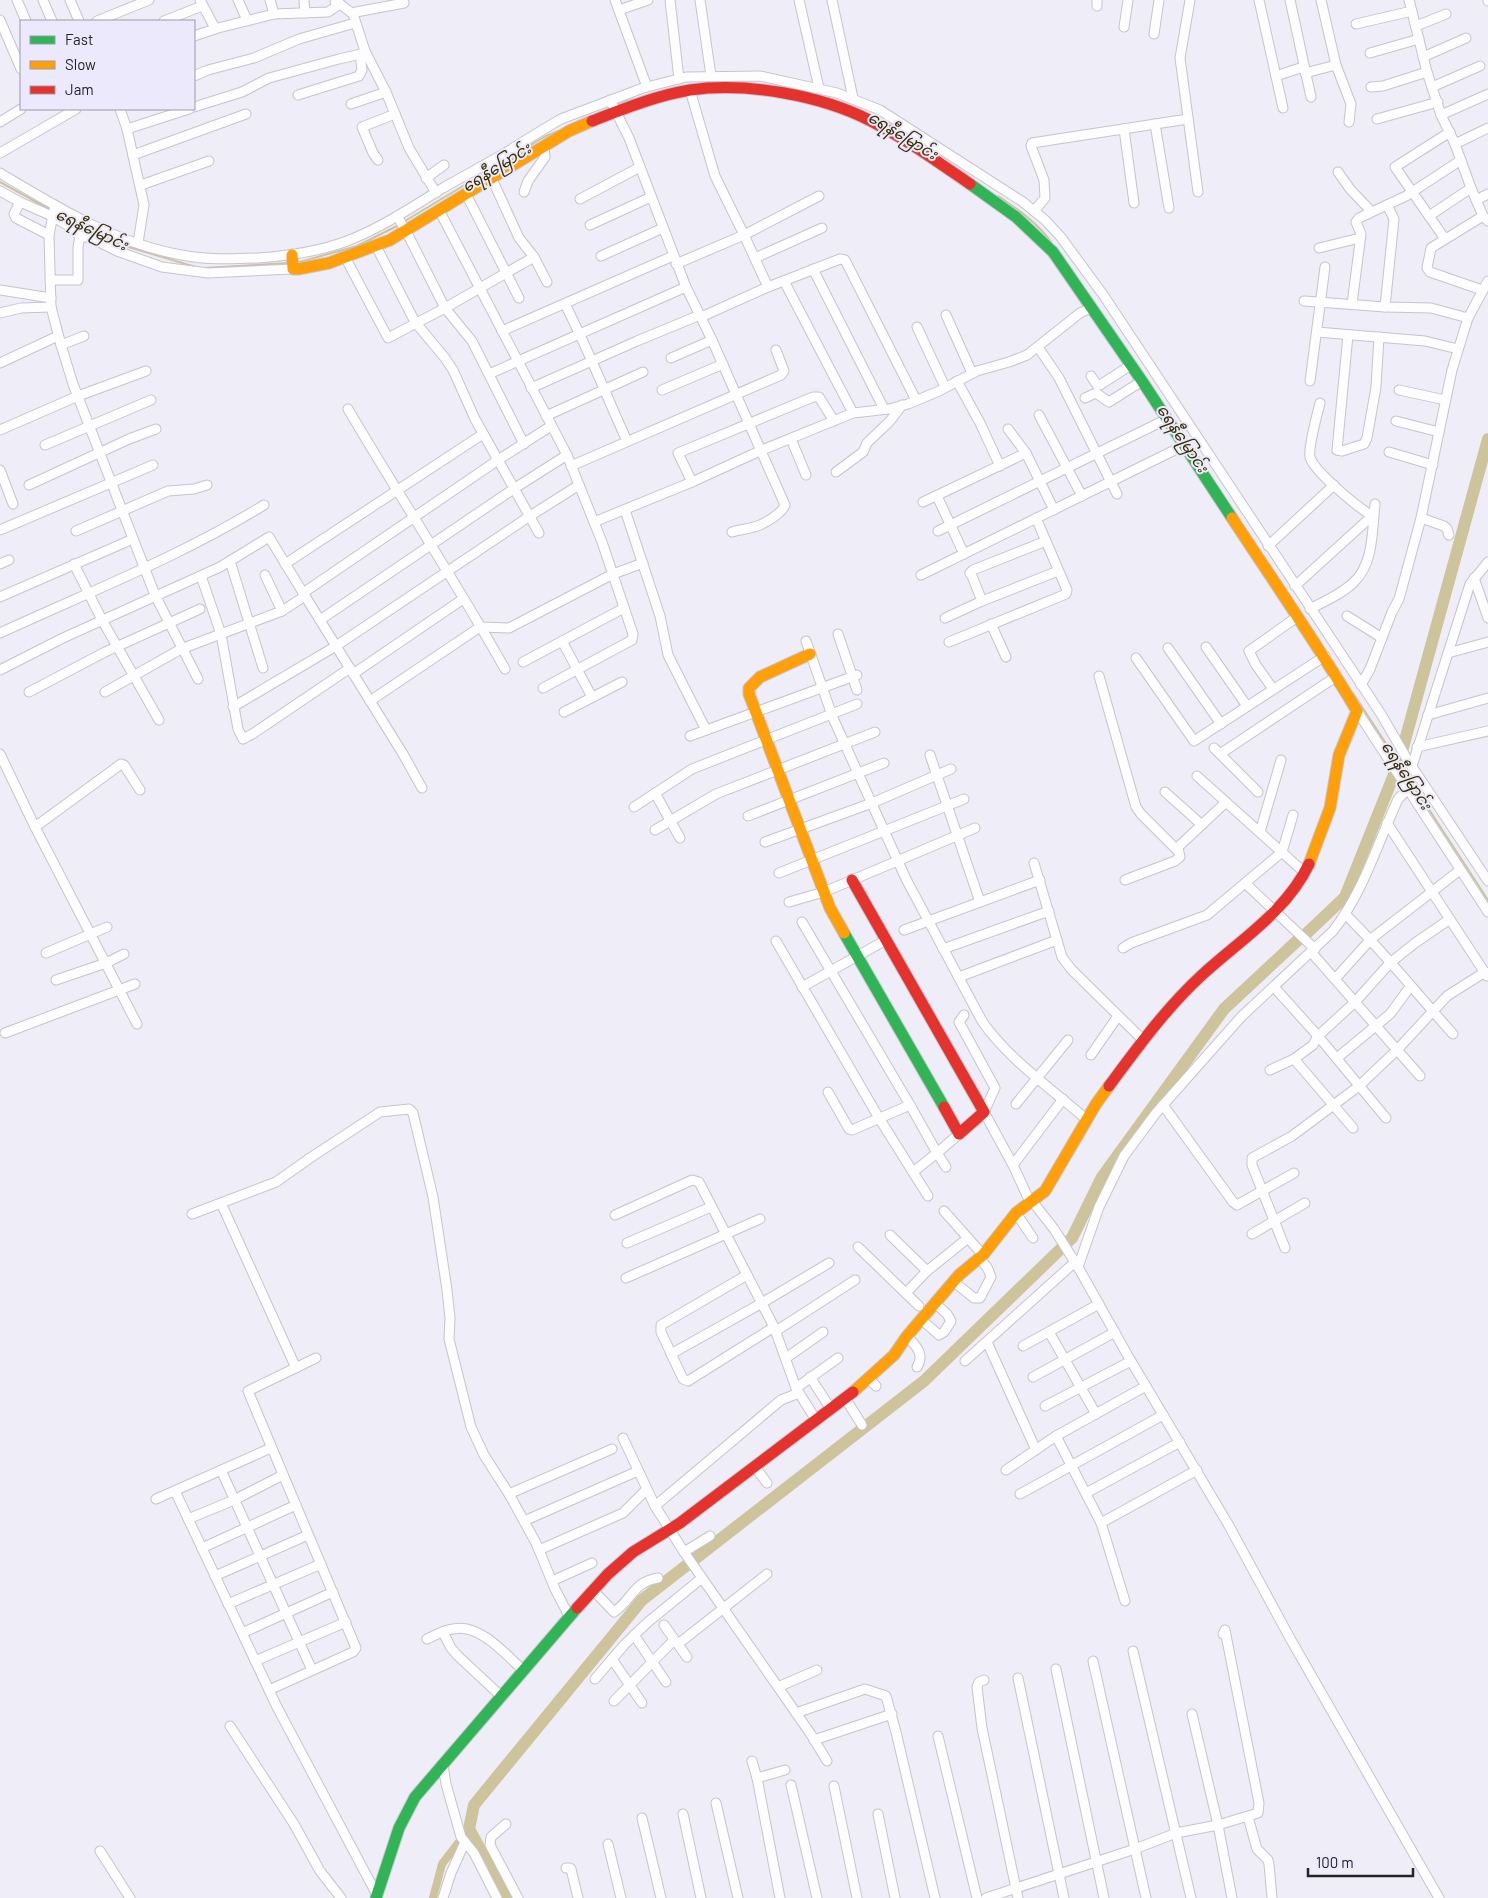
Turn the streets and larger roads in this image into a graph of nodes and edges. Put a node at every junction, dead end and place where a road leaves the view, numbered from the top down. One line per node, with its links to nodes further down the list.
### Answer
1 (17, 0): 29 (street)
2 (43, 0): 30 (street)
3 (150, 0): 32 (street)
4 (238, 0): 34 (street)
5 (270, 0): 26 (street)
6 (304, 0): 25 (street)
7 (615, 0): 24 (street)
8 (648, 0): 24 (street)
9 (670, 0): 55 (street)
10 (700, 0): 53 (street)
11 (799, 0): 58 (street)
12 (832, 0): 65 (street)
13 (1128, 0): 38 (street)
14 (1160, 0): 40 (street)
15 (1190, 0): 78 (street)
16 (1259, 0): 54 (street)
17 (1290, 0): 50 (street)
18 (1321, 0): 47 (street)
19 (74, 1): 31 (street)
20 (201, 3): 33 (street); 39 (street)
21 (404, 3): 35 (street)
22 (1412, 3): 36 (street); 37 (street)
23 (335, 6): 25 (street); 35 (street)
24 (619, 10): 56 (street)
25 (305, 13): 26 (street)
26 (274, 14): 34 (street)
27 (1446, 14): 37 (street)
28 (0, 20): 49 (street)
29 (26, 20)
30 (52, 20)
31 (79, 20)
32 (99, 20)
33 (166, 20)
34 (247, 20): 39 (street)
35 (352, 21): 44 (street); 52 (street)
36 (1356, 24)
37 (1416, 26): 43 (street)
38 (1124, 27)
39 (215, 28): 41 (street)
40 (1154, 34)
41 (195, 36)
42 (1466, 38): 46 (street)
43 (1419, 39): 45 (street); 46 (street)
44 (363, 53): 61 (street); 63 (street); 68 (street)
45 (1370, 53)
46 (1424, 57): 51 (street)
47 (1336, 65): 50 (street); 81 (street)
48 (1480, 66): 59 (street)
49 (20, 67)
50 (1304, 70): 54 (street); 64 (street)
51 (1427, 72): 57 (street); 59 (street)
52 (195, 76)
53 (711, 76): 55 (street); 58 (street)
54 (1276, 76): 70 (street)
55 (679, 79): 56 (street)
56 (647, 87): 69 (street)
57 (1371, 87)
58 (819, 88): 65 (street)
59 (1432, 88): 66 (street)
60 (690, 90): 69 (street); 86 (street); 131 (street)
61 (384, 93): 67 (street); 76 (street)
62 (1488, 94): 77 (street)
63 (298, 95)
64 (1311, 97)
65 (853, 98): 86 (street)
66 (1438, 102): 77 (street); 79 (street)
67 (351, 104)
68 (195, 107)
69 (613, 107): 90 (street); 97 (street); 112 (street)
70 (1283, 108)
71 (20, 110): 80 (street)
72 (74, 110): 91 (street)
73 (120, 110): 83 (street)
74 (185, 110): 83 (street)
75 (246, 114): 92 (street)
76 (392, 115): 93 (street); 100 (street)
77 (1441, 115): 87 (street)
78 (1188, 119): 82 (street); 106 (street)
79 (1376, 119)
80 (0, 122)
81 (1349, 122)
82 (1155, 124): 85 (street); 118 (street)
83 (127, 128): 92 (street)
84 (1488, 128): 89 (street)
85 (1124, 129): 116 (street); 120 (street)
86 (901, 130): 120 (street); 166 (street)
87 (1450, 132): 89 (street); 109 (street)
88 (536, 134): 90 (street)
89 (1455, 144): 94 (street)
90 (544, 146): 101 (street); 105 (street)
91 (0, 153)
92 (133, 155): 102 (street)
93 (378, 160)
94 (1461, 160): 103 (street); 109 (street)
95 (209, 161): 102 (street)
96 (444, 165): 100 (street)
97 (640, 167): 111 (street); 113 (street)
98 (1338, 172): 122 (street)
99 (0, 173): 119 (street)
100 (426, 178): 112 (street)
101 (492, 179): 107 (street); 140 (street)
102 (141, 185): 135 (street)
103 (1471, 188): 114 (street); 123 (street)
104 (0, 191): 115 (street)
105 (524, 192)
106 (1198, 192)
107 (466, 194): 121 (street); 148 (street)
108 (1488, 194): 114 (street)
109 (1407, 195): 117 (street); 123 (street)
110 (819, 196): 131 (street)
111 (651, 197): 126 (street); 127 (street)
112 (428, 198): 121 (street); 124 (street)
113 (580, 199)
114 (1476, 200): 125 (street)
115 (20, 202): 119 (street); 130 (street)
116 (1134, 203)
117 (1387, 205): 122 (street); 163 (street)
118 (1170, 208)
119 (53, 211): 130 (street); 132 (street); 135 (street)
120 (1034, 211): 283 (street)
121 (433, 214): 129 (street); 155 (street)
122 (1368, 214): 133 (street)
123 (1429, 216): 134 (street)
124 (398, 217): 129 (street); 144 (street)
125 (1486, 219): 134 (street)
126 (590, 225)
127 (663, 228): 138 (street); 143 (street)
128 (822, 228): 142 (street)
129 (405, 229): 136 (street); 165 (street)
130 (49, 235): 149 (street)
131 (744, 235): 142 (street); 143 (street)
132 (80, 236): 144 (street); 149 (street)
133 (1360, 238): 137 (street); 162 (street)
134 (1445, 240): 157 (street)
135 (138, 244): 141 (street)
136 (376, 246): 139 (street); 171 (street)
137 (1319, 248)
138 (601, 256)
139 (345, 257): 144 (street); 171 (street)
140 (534, 257): 148 (street); 152 (street)
141 (206, 258): 144 (street); 147 (street)
142 (754, 258): 154 (street)
143 (674, 260): 153 (street); 161 (street)
144 (293, 262)
145 (1325, 268): 160 (street)
146 (813, 270): 150 (street); 207 (street); 212 (street)
147 (207, 271)
148 (507, 273): 155 (street); 158 (street)
149 (50, 280): 164 (street)
150 (784, 281): 154 (street); 213 (street)
151 (1488, 281): 157 (street)
152 (547, 282)
153 (686, 287): 169 (street); 175 (street)
154 (768, 287): 169 (street)
155 (480, 289): 165 (street); 173 (street)
156 (0, 290): 164 (street)
157 (1482, 290): 170 (street)
158 (519, 298)
159 (1304, 301): 160 (street)
160 (1321, 302): 162 (street); 174 (street)
161 (565, 304): 173 (street); 175 (street)
162 (1352, 304): 163 (street)
163 (1385, 307): 170 (street)
164 (52, 308): 167 (street); 179 (street)
165 (445, 308): 171 (street); 193 (street)
166 (1091, 308): 181 (street); 189 (street)
167 (0, 313)
168 (946, 315): 192 (street)
169 (701, 316): 180 (street); 185 (street)
170 (1468, 318): 182 (street)
171 (415, 322): 226 (street)
172 (917, 327): 198 (street)
173 (502, 331): 186 (street)
174 (1317, 332): 176 (street); 197 (street)
175 (580, 334): 185 (street); 186 (street)
176 (1348, 335): 178 (street); 178 (street)
177 (84, 336): 179 (street)
178 (1379, 337): 182 (street)
179 (59, 340): 187 (street); 204 (street)
180 (712, 340): 184 (street); 188 (street)
181 (1038, 347): 192 (street); 236 (street)
182 (1458, 349): 208 (street)
183 (776, 350): 203 (street)
184 (671, 358)
185 (593, 361): 199 (street); 200 (street)
186 (518, 362): 193 (street); 199 (street)
187 (0, 363)
188 (722, 364): 201 (street); 203 (street)
189 (1131, 365): 194 (street); 196 (street)
190 (146, 371): 204 (street)
191 (643, 372): 200 (street)
192 (972, 373): 195 (street)
193 (489, 374): 229 (street)
194 (1091, 376)
195 (957, 381): 198 (street); 242 (street)
196 (1142, 381): 205 (street); 216 (street)
197 (1310, 381)
198 (945, 387): 207 (street)
199 (531, 388): 214 (street)
200 (604, 390): 214 (street); 228 (street)
201 (662, 390)
202 (1399, 390): 208 (street)
203 (736, 394): 218 (street); 228 (street)
204 (78, 396): 220 (street); 224 (street)
205 (1085, 398)
206 (151, 400): 220 (street)
207 (916, 400): 210 (street)
208 (1445, 400): 225 (street)
209 (1320, 403): 254 (street)
210 (902, 405): 212 (street); 245 (street)
211 (348, 409): 256 (street)
212 (884, 409): 213 (street)
213 (853, 414): 219 (street)
214 (546, 416): 221 (street)
215 (1038, 416): 243 (street)
216 (1167, 419): 231 (street); 236 (street)
217 (1396, 421): 225 (street)
218 (749, 422): 219 (street); 232 (street); 248 (street)
219 (834, 422): 227 (street)
220 (89, 425): 230 (street); 234 (street)
221 (551, 426): 229 (street); 237 (street)
222 (156, 429): 234 (street)
223 (1008, 429): 235 (street)
224 (0, 430)
225 (1439, 432): 240 (street)
226 (483, 434): 238 (street); 256 (street)
227 (791, 439): 232 (street); 246 (street)
228 (627, 441): 241 (street)
229 (524, 444): 238 (street)
230 (45, 445)
231 (1185, 445): 249 (street); 312 (street)
232 (762, 450): 248 (street); 277 (street)
233 (1389, 452): 240 (street)
234 (100, 453): 250 (street); 251 (street)
235 (1026, 453): 242 (street); 247 (street)
236 (1095, 453): 243 (street); 249 (street)
237 (566, 455): 241 (street); 255 (street)
238 (498, 460): 255 (street); 268 (street)
239 (153, 465): 250 (street)
240 (1432, 465): 270 (street)
241 (571, 466): 253 (street)
242 (1000, 466): 258 (street)
243 (1067, 467): 247 (street); 259 (street)
244 (0, 470): 261 (street)
245 (836, 472)
246 (806, 475)
247 (1038, 481): 266 (street); 273 (street)
248 (692, 482): 265 (street)
249 (1110, 482): 257 (street); 259 (street)
250 (112, 483): 264 (street); 274 (street)
251 (29, 485)
252 (207, 485): 264 (street)
253 (579, 485): 267 (street); 272 (street)
254 (1334, 486): 271 (street); 283 (street)
255 (514, 488): 267 (street); 282 (street)
256 (397, 490): 268 (street); 291 (street)
257 (1117, 494)
258 (937, 496): 260 (street); 273 (street)
259 (1082, 496): 266 (street)
260 (923, 502)
261 (13, 504)
262 (1375, 504): 271 (street)
263 (264, 505): 292 (street)
264 (122, 510): 275 (street); 280 (street)
265 (625, 510): 272 (street); 288 (street)
266 (1054, 510): 269 (street)
267 (530, 516): 278 (street); 293 (street)
268 (414, 517): 282 (street); 302 (street)
269 (1036, 518): 281 (street); 284 (street)
270 (1421, 518): 279 (street); 324 (street)
271 (1372, 519): 300 (street); 309 (street)
272 (594, 522): 295 (street)
273 (951, 524): 276 (street); 284 (street)
274 (0, 530)
275 (76, 531)
276 (938, 531)
277 (732, 532)
278 (539, 533)
279 (1449, 535)
280 (133, 539): 290 (street); 292 (street)
281 (1046, 541): 294 (street); 306 (street)
282 (432, 544): 293 (street); 316 (street)
283 (1268, 546): 300 (street)
284 (964, 554): 297 (street)
285 (9, 560): 289 (street)
286 (230, 561): 291 (street); 298 (street); 318 (street)
287 (1488, 562): 299 (street)
288 (643, 563): 295 (street); 372 (street)
289 (0, 564)
290 (74, 564): 301 (street); 304 (street)
291 (285, 564): 302 (street)
292 (144, 567): 301 (street); 303 (street)
293 (447, 571): 305 (street); 329 (street)
294 (1058, 571): 306 (street); 319 (street)
295 (612, 574): 307 (street); 320 (street)
296 (265, 575): 310 (street)
297 (921, 575)
298 (201, 576): 303 (street); 323 (street)
299 (1474, 578): 314 (street); 334 (street)
300 (1295, 586): 309 (street)
301 (88, 593): 315 (street); 321 (street)
302 (304, 594): 310 (street); 316 (street)
303 (154, 595): 315 (street); 317 (street)
304 (0, 597)
305 (463, 599): 320 (street); 344 (street)
306 (982, 601): 313 (street)
307 (624, 608): 325 (street); 343 (street)
308 (200, 609): 317 (street)
309 (1310, 609): 353 (street)
310 (282, 611): 318 (street)
311 (1347, 616): 324 (street)
312 (1297, 617): 336 (street); 355 (street)
313 (944, 618)
314 (1488, 618)
315 (102, 620): 330 (street); 342 (street)
316 (320, 620): 329 (street)
317 (169, 623): 330 (street); 333 (street)
318 (250, 623): 323 (street); 340 (street)
319 (991, 624): 327 (street); 337 (street)
320 (480, 627): 341 (street); 361 (street)
321 (0, 634)
322 (838, 634): 345 (street)
323 (218, 635): 333 (street); 364 (street)
324 (1382, 638): 353 (street)
325 (562, 641): 339 (street); 343 (street)
326 (806, 641): 335 (street)
327 (948, 642)
328 (1488, 642): 334 (street)
329 (336, 646): 344 (street); 364 (street)
330 (116, 647): 346 (street); 356 (street)
331 (1206, 647): 363 (street)
332 (1168, 648): 371 (street)
333 (181, 649): 346 (street); 349 (street)
334 (1448, 653): 369 (street)
335 (810, 654): 351 (street); 365 (street)
336 (1325, 656): 348 (street); 355 (street)
337 (1006, 657)
338 (1136, 658): 371 (street)
339 (523, 662)
340 (263, 668)
341 (504, 669)
342 (0, 670)
343 (577, 670): 352 (street); 358 (street)
344 (351, 671): 361 (street); 364 (street)
345 (854, 675): 351 (street); 354 (street)
346 (133, 676): 357 (street); 370 (street)
347 (1099, 676): 415 (street)
348 (1337, 676): 360 (street); 393 (street)
349 (198, 679)
350 (622, 682): 358 (street)
351 (822, 687): 365 (street); 368 (street)
352 (543, 688)
353 (1363, 689): 360 (street); 382 (street)
354 (857, 690)
355 (1273, 690): 363 (street)
356 (28, 692)
357 (105, 692)
358 (592, 697): 367 (street)
359 (1488, 698): 369 (street)
360 (1352, 699): 366 (street)
361 (370, 701): 389 (street)
362 (856, 704): 368 (street)
363 (1248, 706): 371 (street)
364 (233, 707)
365 (757, 711): 372 (street); 376 (street)
366 (1357, 711): 390 (street); 422 (street)
367 (564, 712)
368 (832, 715): 376 (street); 377 (street)
369 (1428, 716): 378 (street)
370 (159, 720)
371 (1221, 724)
372 (706, 730): 375 (street)
373 (1488, 731): 378 (street)
374 (875, 732): 377 (street)
375 (690, 736)
376 (768, 740): 385 (street); 394 (street)
377 (845, 744): 385 (street); 386 (street)
378 (1417, 748): 382 (street)
379 (0, 754): 406 (street)
380 (930, 755): 387 (street)
381 (1281, 760): 411 (street)
382 (1409, 762): 426 (street)
383 (884, 763): 386 (street)
384 (951, 769): 387 (street)
385 (779, 770): 396 (street); 403 (street)
386 (858, 773): 396 (street); 398 (street)
387 (937, 775): 398 (street); 399 (street)
388 (1197, 776): 397 (street)
389 (422, 788)
390 (1408, 789): 404 (street); 420 (street)
391 (140, 790): 406 (street)
392 (1164, 792): 405 (street)
393 (1258, 792)
394 (655, 793): 400 (street); 403 (street)
395 (964, 799): 399 (street)
396 (790, 800): 402 (street); 408 (street)
397 (1226, 802): 405 (street); 411 (street)
398 (872, 803): 408 (street); 410 (street)
399 (947, 806): 410 (street); 412 (street)
400 (634, 807)
401 (1293, 815): 416 (street)
402 (748, 816)
403 (670, 821): 409 (street); 413 (street)
404 (1387, 823): 429 (street); 435 (street)
405 (1202, 825): 415 (street)
406 (35, 827): 441 (street)
407 (975, 828): 412 (street)
408 (801, 829): 414 (street); 417 (street)
409 (655, 830)
410 (885, 832): 417 (street); 418 (street)
411 (1260, 832): 416 (street)
412 (957, 836): 418 (street); 431 (street)
413 (680, 838)
414 (765, 842)
415 (1178, 848): 425 (street)
416 (1282, 852): 422 (street); 427 (street)
417 (813, 861): 421 (street); 428 (street)
418 (898, 861): 423 (street); 437 (street)
419 (1034, 863): 424 (street)
420 (1460, 870): 429 (street); 434 (street)
421 (779, 873)
422 (1305, 873): 433 (street)
423 (852, 880): 428 (street); 443 (street)
424 (1040, 880): 431 (street); 432 (street)
425 (1125, 880)
426 (1488, 880)
427 (1245, 883): 433 (street); 447 (street)
428 (824, 892): 430 (street); 451 (street)
429 (1432, 892): 436 (street); 442 (street)
430 (789, 902)
431 (980, 902): 437 (street)
432 (1049, 911): 444 (street); 446 (street)
433 (1274, 912): 448 (street); 474 (street)
434 (1488, 912)
435 (1346, 915): 442 (street); 448 (street)
436 (1450, 919): 453 (street); 455 (street)
437 (929, 921): 440 (street); 446 (street)
438 (802, 922): 454 (street)
439 (107, 927): 441 (street)
440 (904, 930)
441 (91, 934): 449 (street); 452 (street)
442 (1371, 939): 453 (street); 457 (street)
443 (886, 940): 451 (street); 489 (street)
444 (1057, 940): 456 (street); 467 (street)
445 (776, 941): 460 (street)
446 (943, 948): 456 (street)
447 (1123, 948)
448 (1313, 949): 457 (street); 461 (street)
449 (46, 953)
450 (124, 954): 452 (street)
451 (857, 955): 454 (street); 494 (street)
452 (106, 963): 458 (street); 463 (street)
453 (1390, 963): 462 (street); 464 (street)
454 (830, 970): 460 (street); 486 (street)
455 (1486, 974): 465 (street)
456 (958, 977): 481 (street)
457 (1335, 979): 464 (street)
458 (56, 980)
459 (135, 984): 463 (street)
460 (802, 987): 490 (street)
461 (1274, 987): 472 (street); 487 (street)
462 (1410, 987): 465 (street); 469 (street)
463 (120, 990): 468 (street); 470 (street)
464 (1355, 1002): 469 (street); 472 (street)
465 (1434, 1012): 471 (street); 475 (street)
466 (964, 1015): 489 (street)
467 (1118, 1016): 474 (street); 476 (street)
468 (137, 1024)
469 (1375, 1025): 475 (street); 477 (street)
470 (5, 1034)
471 (1453, 1034)
472 (1318, 1036): 477 (street); 478 (street)
473 (1068, 1040): 481 (street)
474 (1143, 1040): 492 (street)
475 (1397, 1050): 480 (street); 482 (street)
476 (1091, 1055)
477 (1337, 1058): 482 (street)
478 (1294, 1059): 479 (street); 488 (street)
479 (1270, 1070)
480 (1420, 1076)
481 (1037, 1077): 484 (street); 485 (street)
482 (1359, 1086): 488 (street); 491 (street)
483 (828, 1092): 490 (street)
484 (1063, 1098): 492 (street); 496 (street)
485 (1016, 1104)
486 (910, 1105): 490 (street); 495 (street)
487 (1163, 1105): 500 (street); 522 (street)
488 (1334, 1105): 493 (street); 500 (street)
489 (984, 1112): 494 (street); 496 (street)
490 (879, 1118): 498 (street)
491 (1386, 1118)
492 (1087, 1120): 502 (street)
493 (1352, 1128)
494 (959, 1134): 495 (street)
495 (936, 1153): 497 (street); 498 (street)
496 (1012, 1165): 502 (street)
497 (946, 1167)
498 (913, 1172): 501 (street)
499 (1294, 1173): 500 (street)
500 (1263, 1191): 511 (street)
501 (928, 1196)
502 (1031, 1201): 507 (street); 522 (street)
503 (1305, 1203): 511 (street)
504 (221, 1204): 508 (street); 549 (street); 579 (street)
505 (711, 1207): 509 (street); 512 (street); 517 (street)
506 (944, 1211): 515 (street)
507 (1016, 1213): 516 (street); 520 (street)
508 (192, 1214)
509 (614, 1215)
510 (760, 1219): 512 (street)
511 (1275, 1221): 513 (street); 519 (street)
512 (726, 1234): 524 (street); 525 (street)
513 (1252, 1234)
514 (890, 1236): 523 (street)
515 (968, 1238): 520 (street); 523 (street)
516 (1033, 1238)
517 (627, 1243)
518 (858, 1247): 528 (street)
519 (1285, 1248)
520 (982, 1256): 527 (street); 527 (street)
521 (828, 1263): 529 (street)
522 (1076, 1265): 531 (street); 539 (street)
523 (927, 1270): 528 (street)
524 (747, 1275): 529 (street); 541 (street)
525 (626, 1278)
526 (855, 1280): 534 (street)
527 (954, 1282): 530 (street)
528 (906, 1293): 532 (street)
529 (762, 1303): 534 (street); 541 (street)
530 (936, 1304): 533 (street); 533 (street)
531 (1099, 1304): 536 (street); 537 (street)
532 (920, 1306)
533 (922, 1320): 538 (street)
534 (775, 1329): 541 (street); 543 (street)
535 (823, 1332): 543 (street)
536 (1049, 1332): 540 (street); 545 (street)
537 (1115, 1332): 545 (street); 547 (street)
538 (907, 1336): 548 (street); 555 (street)
539 (987, 1342): 546 (street); 567 (street)
540 (1023, 1346)
541 (671, 1354)
542 (316, 1358): 549 (street)
543 (786, 1358): 554 (street)
544 (838, 1358): 550 (street)
545 (1065, 1360): 551 (street); 553 (street)
546 (965, 1361)
547 (1131, 1361): 552 (street); 553 (street)
548 (917, 1367)
549 (296, 1368): 565 (street)
550 (810, 1377): 554 (street); 557 (street)
551 (1033, 1377)
552 (1146, 1386): 558 (street); 559 (street)
553 (1081, 1387): 556 (street); 558 (street)
554 (797, 1390): 560 (street); 584 (street)
555 (845, 1398): 557 (street); 561 (street)
556 (1045, 1406)
557 (831, 1409): 560 (street)
558 (1096, 1414): 562 (street)
559 (1163, 1414): 564 (street); 568 (street)
560 (816, 1420): 569 (street)
561 (862, 1425)
562 (1056, 1436): 567 (street); 568 (street)
563 (623, 1438): 573 (street)
564 (1180, 1442): 572 (street); 578 (street)
565 (271, 1448): 570 (street); 574 (street)
566 (612, 1448): 579 (street)
567 (1036, 1450): 571 (street)
568 (1073, 1466): 578 (street); 580 (street)
569 (755, 1467): 575 (street); 589 (street)
570 (221, 1470): 577 (street); 582 (street)
571 (1006, 1470)
572 (1197, 1470): 587 (street); 694 (street)
573 (638, 1471): 576 (street); 586 (street)
574 (283, 1475): 582 (street); 583 (street)
575 (766, 1483)
576 (646, 1490): 584 (street); 593 (street)
577 (175, 1491): 581 (street); 585 (street)
578 (1086, 1493): 587 (street)
579 (509, 1494): 586 (street)
580 (1020, 1494)
581 (156, 1499)
582 (234, 1500): 585 (street); 588 (street)
583 (296, 1505): 588 (street); 590 (street)
584 (655, 1506): 589 (street)
585 (188, 1519): 592 (street)
586 (524, 1521): 593 (street)
587 (1101, 1523): 606 (street)
588 (247, 1528): 592 (street); 594 (street)
589 (669, 1529): 595 (street); 604 (street)
590 (308, 1534): 594 (street); 597 (street)
591 (710, 1536): 595 (street)
592 (202, 1548): 599 (street)
593 (539, 1550): 602 (street)
594 (260, 1556): 599 (street); 603 (street)
595 (686, 1556): 600 (street)
596 (592, 1563): 602 (street)
597 (321, 1564): 603 (street); 605 (street)
598 (767, 1574): 608 (street)
599 (215, 1576): 607 (street)
600 (701, 1577): 608 (street); 616 (street)
601 (658, 1578): 604 (street)
602 (552, 1581): 610 (street)
603 (273, 1585): 607 (street); 609 (street)
604 (592, 1590): 610 (street)
605 (333, 1592): 609 (street); 611 (street)
606 (1125, 1601)
607 (228, 1604): 614 (street)
608 (723, 1610): 619 (street); 635 (street)
609 (286, 1613): 614 (street); 618 (street)
610 (569, 1616): 629 (street)
611 (346, 1622): 618 (street); 627 (street)
612 (664, 1625): 619 (street)
613 (443, 1632): 617 (street); 629 (street); 637 (street)
614 (242, 1633): 623 (street)
615 (1223, 1634): 656 (street)
616 (634, 1636): 622 (street); 625 (street)
617 (427, 1639)
618 (299, 1642): 623 (street); 627 (street)
619 (676, 1642): 621 (street); 625 (street)
620 (1133, 1651): 660 (street)
621 (687, 1657)
622 (612, 1659): 631 (street); 634 (street)
623 (255, 1661): 636 (street)
624 (1093, 1661): 663 (street)
625 (652, 1662): 633 (street); 634 (street)
626 (1056, 1669): 665 (street)
627 (312, 1670): 636 (street)
628 (817, 1670): 635 (street)
629 (524, 1672): 637 (street)
630 (1018, 1678): 667 (street)
631 (595, 1679)
632 (984, 1680): 668 (street)
633 (666, 1682)
634 (630, 1685): 638 (street); 639 (street)
635 (778, 1687): 640 (street)
636 (269, 1690): 669 (street)
637 (502, 1697): 648 (street)
638 (614, 1701)
639 (642, 1703)
640 (796, 1713): 641 (street); 645 (street)
641 (892, 1714): 645 (street); 684 (street)
642 (1192, 1714): 659 (street)
643 (230, 1726): 671 (street)
644 (938, 1736): 685 (street)
645 (814, 1740): 647 (street)
646 (752, 1760): 650 (street)
647 (826, 1761)
648 (443, 1765): 661 (street); 669 (street)
649 (785, 1770): 650 (street)
650 (757, 1778): 680 (street)
651 (791, 1785): 681 (street)
652 (834, 1786): 682 (street)
653 (716, 1803): 679 (street)
654 (682, 1814): 678 (street)
655 (878, 1814): 683 (street)
656 (1248, 1817): 659 (street); 693 (street)
657 (642, 1818): 677 (street)
658 (506, 1824): 674 (street)
659 (1218, 1825): 660 (street); 692 (street)
660 (1176, 1833): 663 (street); 691 (street)
661 (463, 1840): 672 (street); 673 (street)
662 (608, 1844): 676 (street)
663 (1136, 1849): 665 (street); 690 (street)
664 (100, 1851): 670 (street)
665 (1096, 1862): 667 (street); 689 (street)
666 (566, 1868): 675 (street)
667 (1059, 1874): 668 (street); 688 (street)
668 (1016, 1888): 686 (street); 687 (street)
669 (377, 1896)
670 (130, 1898)
671 (341, 1898)
672 (443, 1898)
673 (497, 1898)
674 (518, 1898)
675 (578, 1898)
676 (621, 1898)
677 (661, 1898)
678 (701, 1898)
679 (738, 1898)
680 (780, 1898)
681 (817, 1898)
682 (857, 1898)
683 (895, 1898)
684 (935, 1898)
685 (977, 1898)
686 (986, 1898)
687 (1018, 1898)
688 (1064, 1898)
689 (1104, 1898)
690 (1146, 1898)
691 (1191, 1898)
692 (1232, 1898)
693 (1272, 1898)
694 (1439, 1898)

